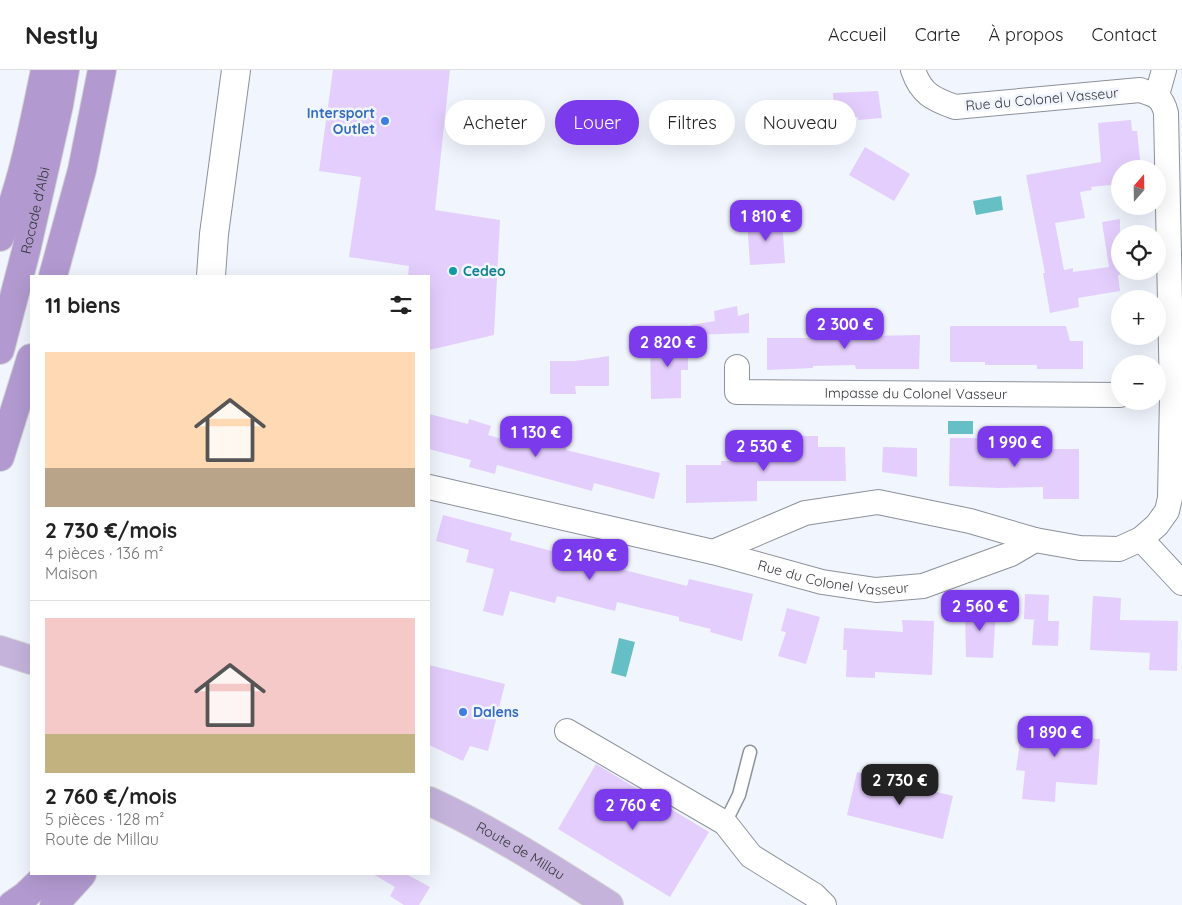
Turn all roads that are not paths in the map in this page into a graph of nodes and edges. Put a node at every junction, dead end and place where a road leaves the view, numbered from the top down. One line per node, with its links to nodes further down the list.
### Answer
1 (45, 70): 9 (highway)
2 (66, 70): 13 (highway, Rocade d'Albi)
3 (102, 70): 10 (highway)
4 (236, 70): 11 (main road)
5 (252, 70): 12 (main road)
6 (913, 70): 8 (street, Rue du Colonel Vasseur)
7 (1164, 70): 8 (street)
8 (1157, 95): 14 (street, Rue du Colonel Vasseur)
9 (0, 237)
10 (53, 275)
11 (211, 275)
12 (227, 275)
13 (0, 350)
14 (1165, 355)
15 (30, 361): 19 (highway)
16 (737, 367): 17 (street, Impasse du Colonel Vasseur)
17 (1111, 395)
18 (1166, 410): 21 (street, Rue du Colonel Vasseur)
19 (0, 457)
20 (430, 487): 23 (street, Rue du Colonel Vasseur)
21 (1141, 539): 22 (street, Rue du Colonel Vasseur); 24 (street)
22 (1035, 540): 23 (street, Rue du Colonel Vasseur); 23 (street, Rue du Colonel Vasseur)
23 (713, 552)
24 (1182, 583)
25 (0, 650): 26 (main road)
26 (30, 660)
27 (566, 731): 30 (street)
28 (750, 752): 30 (lane)
29 (430, 802): 35 (main road, Route de Millau)
30 (725, 823): 36 (street)
31 (47, 875): 33 (highway)
32 (81, 875): 34 (highway)
33 (12, 905)
34 (54, 905)
35 (609, 905)
36 (824, 905)

